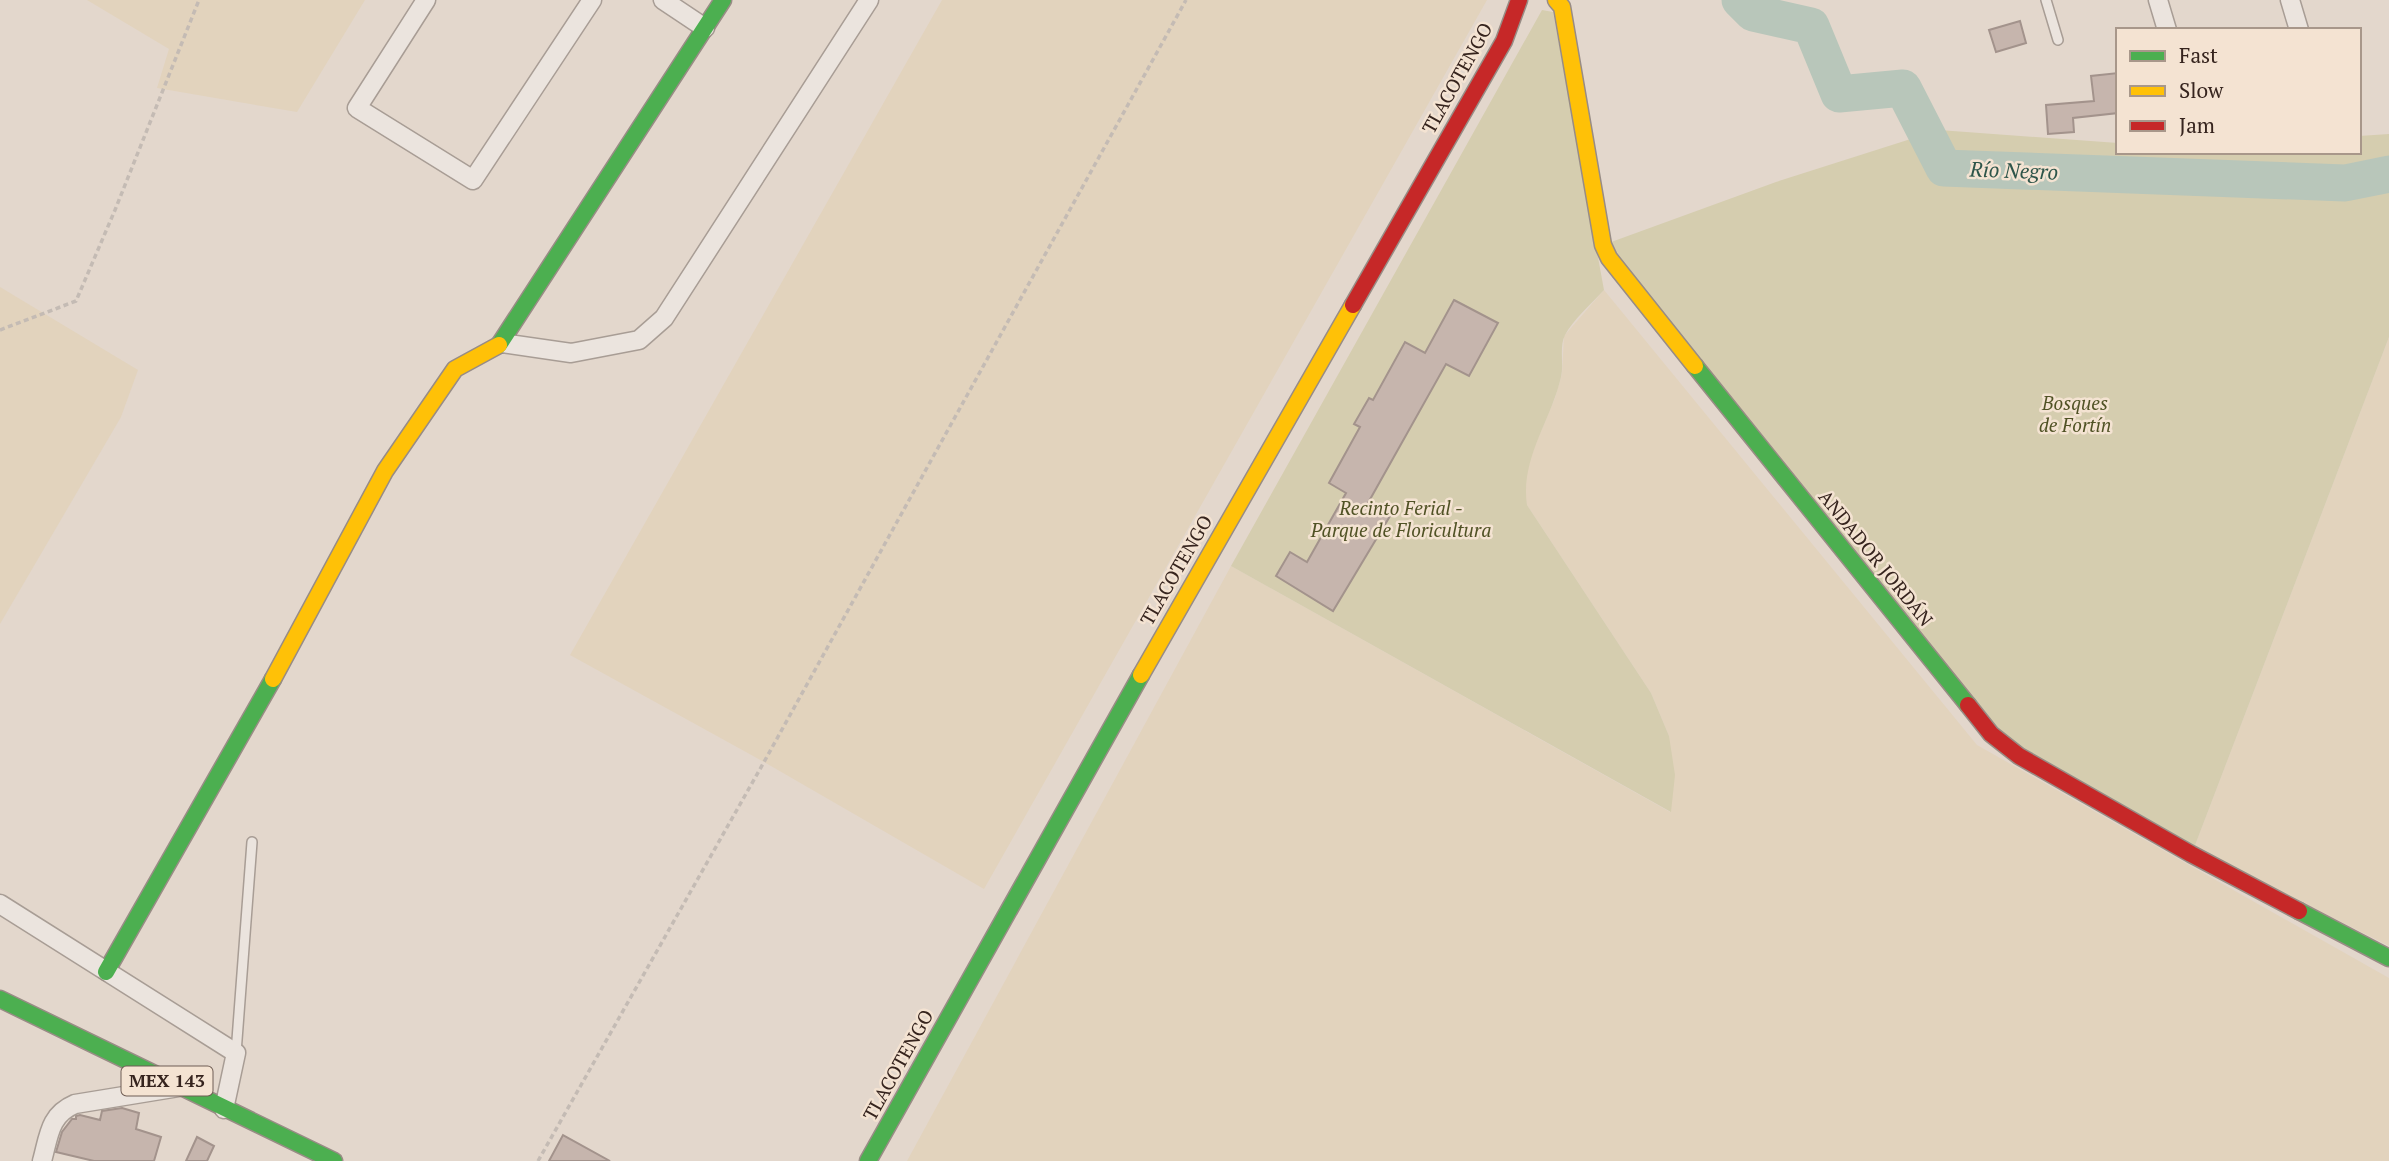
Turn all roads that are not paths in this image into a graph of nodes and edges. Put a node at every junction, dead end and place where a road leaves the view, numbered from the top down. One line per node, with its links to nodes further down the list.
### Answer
1 (426, 0): 2 (street)
2 (592, 0)
3 (663, 0): 11 (street)
4 (723, 0): 11 (street)
5 (869, 0): 15 (street)
6 (1519, 0): 26 (street, TLACOTENGO)
7 (1556, 0): 18 (street, ANDADOR JORDÁN)
8 (2046, 0): 14 (lane)
9 (2158, 0): 12 (street)
10 (2290, 0): 13 (street)
11 (705, 28): 15 (street)
12 (2165, 28)
13 (2298, 28)
14 (2058, 40)
15 (502, 343): 19 (street)
16 (252, 842): 21 (lane)
17 (0, 904): 19 (street)
18 (2389, 958)
19 (106, 972): 21 (street)
20 (0, 999): 22 (street, MEX 143)
21 (236, 1053): 23 (street)
22 (179, 1087): 23 (street, MEX 143); 24 (street)
23 (224, 1109): 25 (street, MEX 143)
24 (42, 1161)
25 (334, 1161)
26 (868, 1161)

